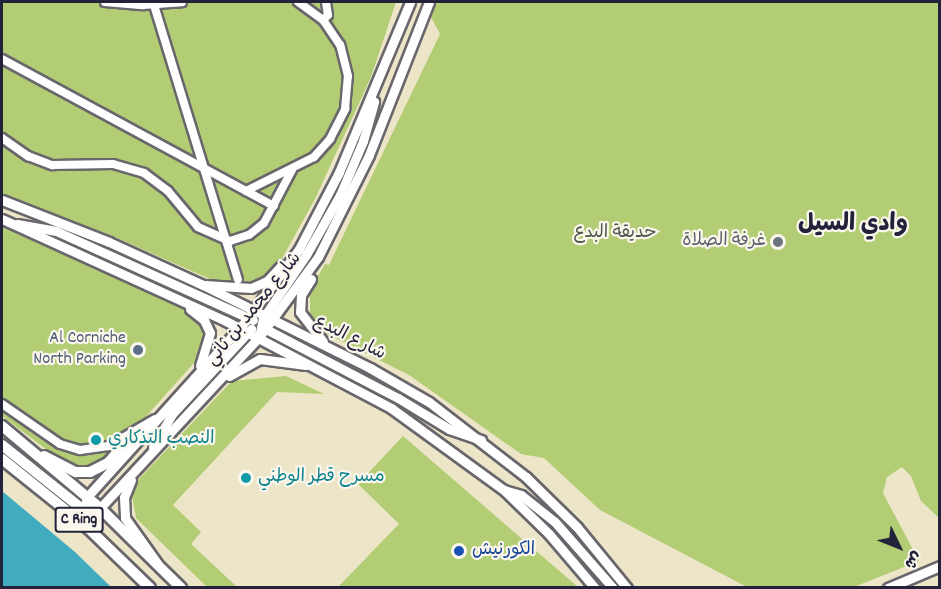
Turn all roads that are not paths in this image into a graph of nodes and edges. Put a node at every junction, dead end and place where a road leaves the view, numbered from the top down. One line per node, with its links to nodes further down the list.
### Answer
1 (105, 2): 7 (street)
2 (182, 2): 7 (street)
3 (298, 2): 8 (street)
4 (326, 2): 8 (street)
5 (410, 2): 10 (main road, شارع محمد بن ثاني)
6 (429, 2): 21 (main road, شارع محمد بن ثاني)
7 (154, 5): 12 (street)
8 (323, 20): 13 (street)
9 (2, 59): 12 (street)
10 (377, 83): 20 (main road, شارع محمد بن ثاني); 25 (main road)
11 (2, 138): 19 (street)
12 (203, 169): 14 (street); 19 (street)
13 (292, 170): 14 (street); 16 (street)
14 (246, 191): 16 (street)
15 (2, 200): 23 (main road, شارع البدع)
16 (274, 206): 19 (street)
17 (2, 219): 18 (main road, شارع البدع)
18 (15, 224): 24 (main road, شارع البدع); 25 (main road)
19 (226, 240): 22 (street)
20 (299, 249): 23 (main road); 25 (main road, شارع محمد بن ثاني)
21 (318, 257): 25 (main road, شارع محمد بن ثاني); 27 (main road)
22 (238, 279)
23 (203, 285): 25 (main road, شارع البدع)
24 (158, 289): 25 (main road, شارع البدع); 29 (main road)
25 (257, 322): 26 (main road, شارع البدع); 27 (main road, شارع البدع); 29 (main road, شارع محمد بن ثاني); 35 (main road); 37 (main road)
26 (259, 337): 28 (main road, شارع البدع); 30 (main road, شارع محمد بن ثاني)
27 (326, 346): 35 (main road, شارع البدع)
28 (323, 370): 30 (main road); 41 (main road, شارع البدع)
29 (195, 375): 32 (main road, شارع محمد بن ثاني)
30 (213, 388): 37 (main road, شارع محمد بن ثاني)
31 (2, 404): 32 (street, شارع محمد بن ثاني)
32 (155, 419): 34 (main road, شارع محمد بن ثاني)
33 (2, 426): 38 (highway, C Ring)
34 (143, 434): 38 (highway); 42 (main road, شارع محمد بن ثاني)
35 (482, 440): 52 (main road, شارع البدع)
36 (2, 446): 44 (highway)
37 (151, 452): 40 (main road, شارع محمد بن ثاني)
38 (38, 455): 42 (highway, C Ring)
39 (2, 459): 45 (highway, C Ring)
40 (138, 468): 43 (main road, شارع محمد بن ثاني); 46 (main road)
41 (504, 490): 50 (main road, شارع البدع); 51 (main road)
42 (87, 497): 43 (highway, C Ring); 44 (main road, شارع محمد بن ثاني)
43 (100, 508): 44 (highway); 46 (highway, C Ring)
44 (84, 510): 45 (main road, شارع محمد بن ثاني)
45 (89, 529): 48 (highway, C Ring)
46 (157, 563): 49 (highway, C Ring)
47 (939, 566): 53 (main road)
48 (150, 588)
49 (181, 588)
50 (596, 588)
51 (613, 588)
52 (627, 588)
53 (888, 588)

